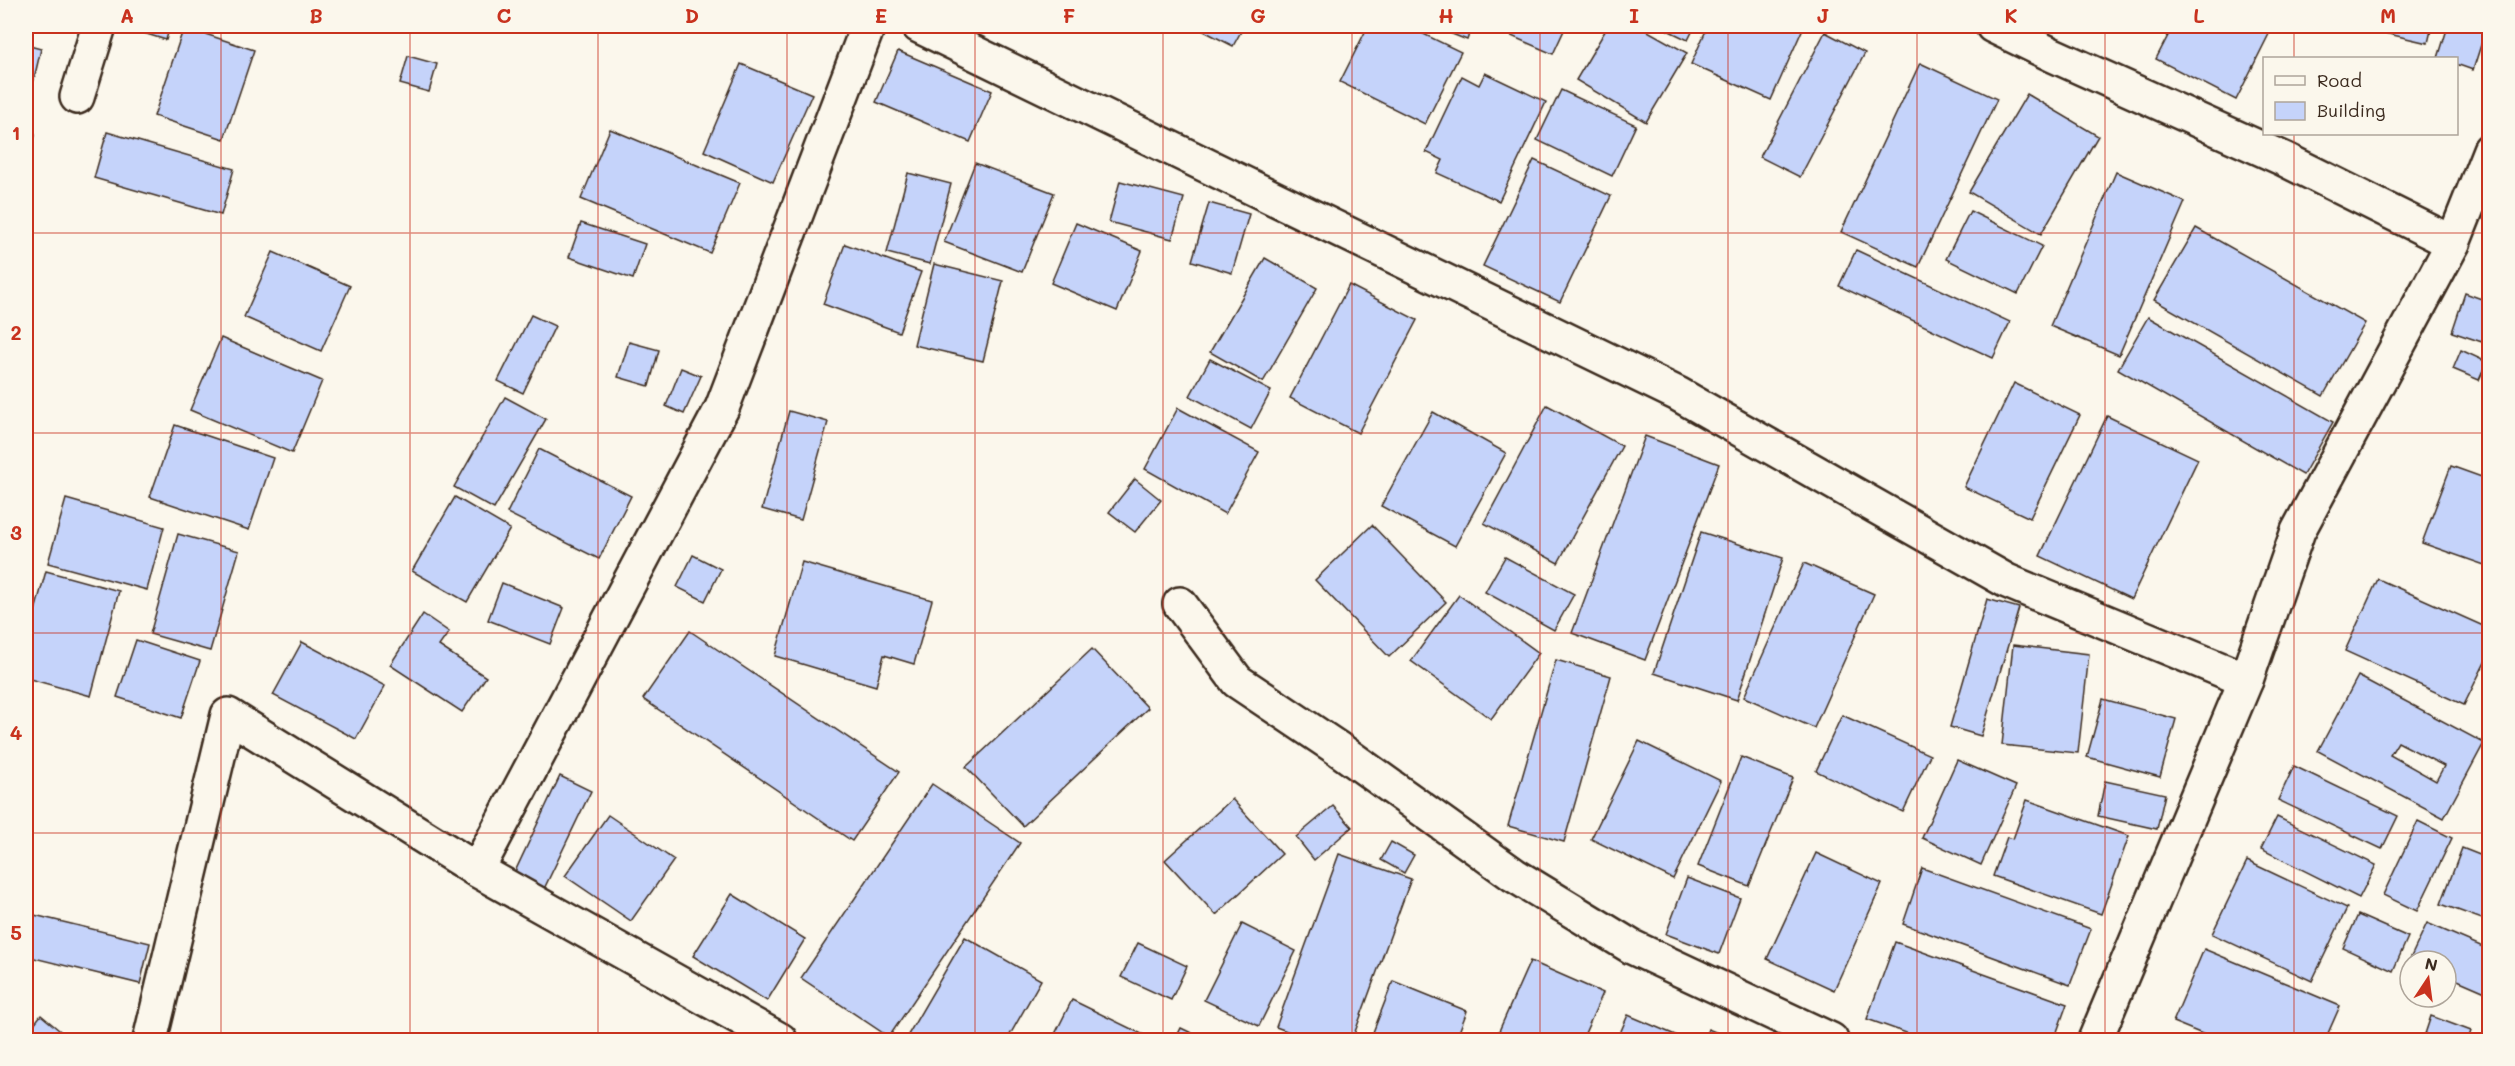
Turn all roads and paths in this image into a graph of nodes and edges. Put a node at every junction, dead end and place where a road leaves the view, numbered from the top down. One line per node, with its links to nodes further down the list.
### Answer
1 (99, 26): 5 (street)
2 (868, 26): 10 (street)
3 (919, 26): 9 (street)
4 (1993, 26): 7 (street)
5 (78, 97)
6 (2490, 150): 7 (street)
7 (2453, 243): 9 (street)
8 (1180, 604): 13 (street)
9 (2246, 680): 14 (street)
10 (477, 870): 11 (street); 12 (street)
11 (150, 1041)
12 (780, 1041)
13 (1831, 1041)
14 (2095, 1041)

